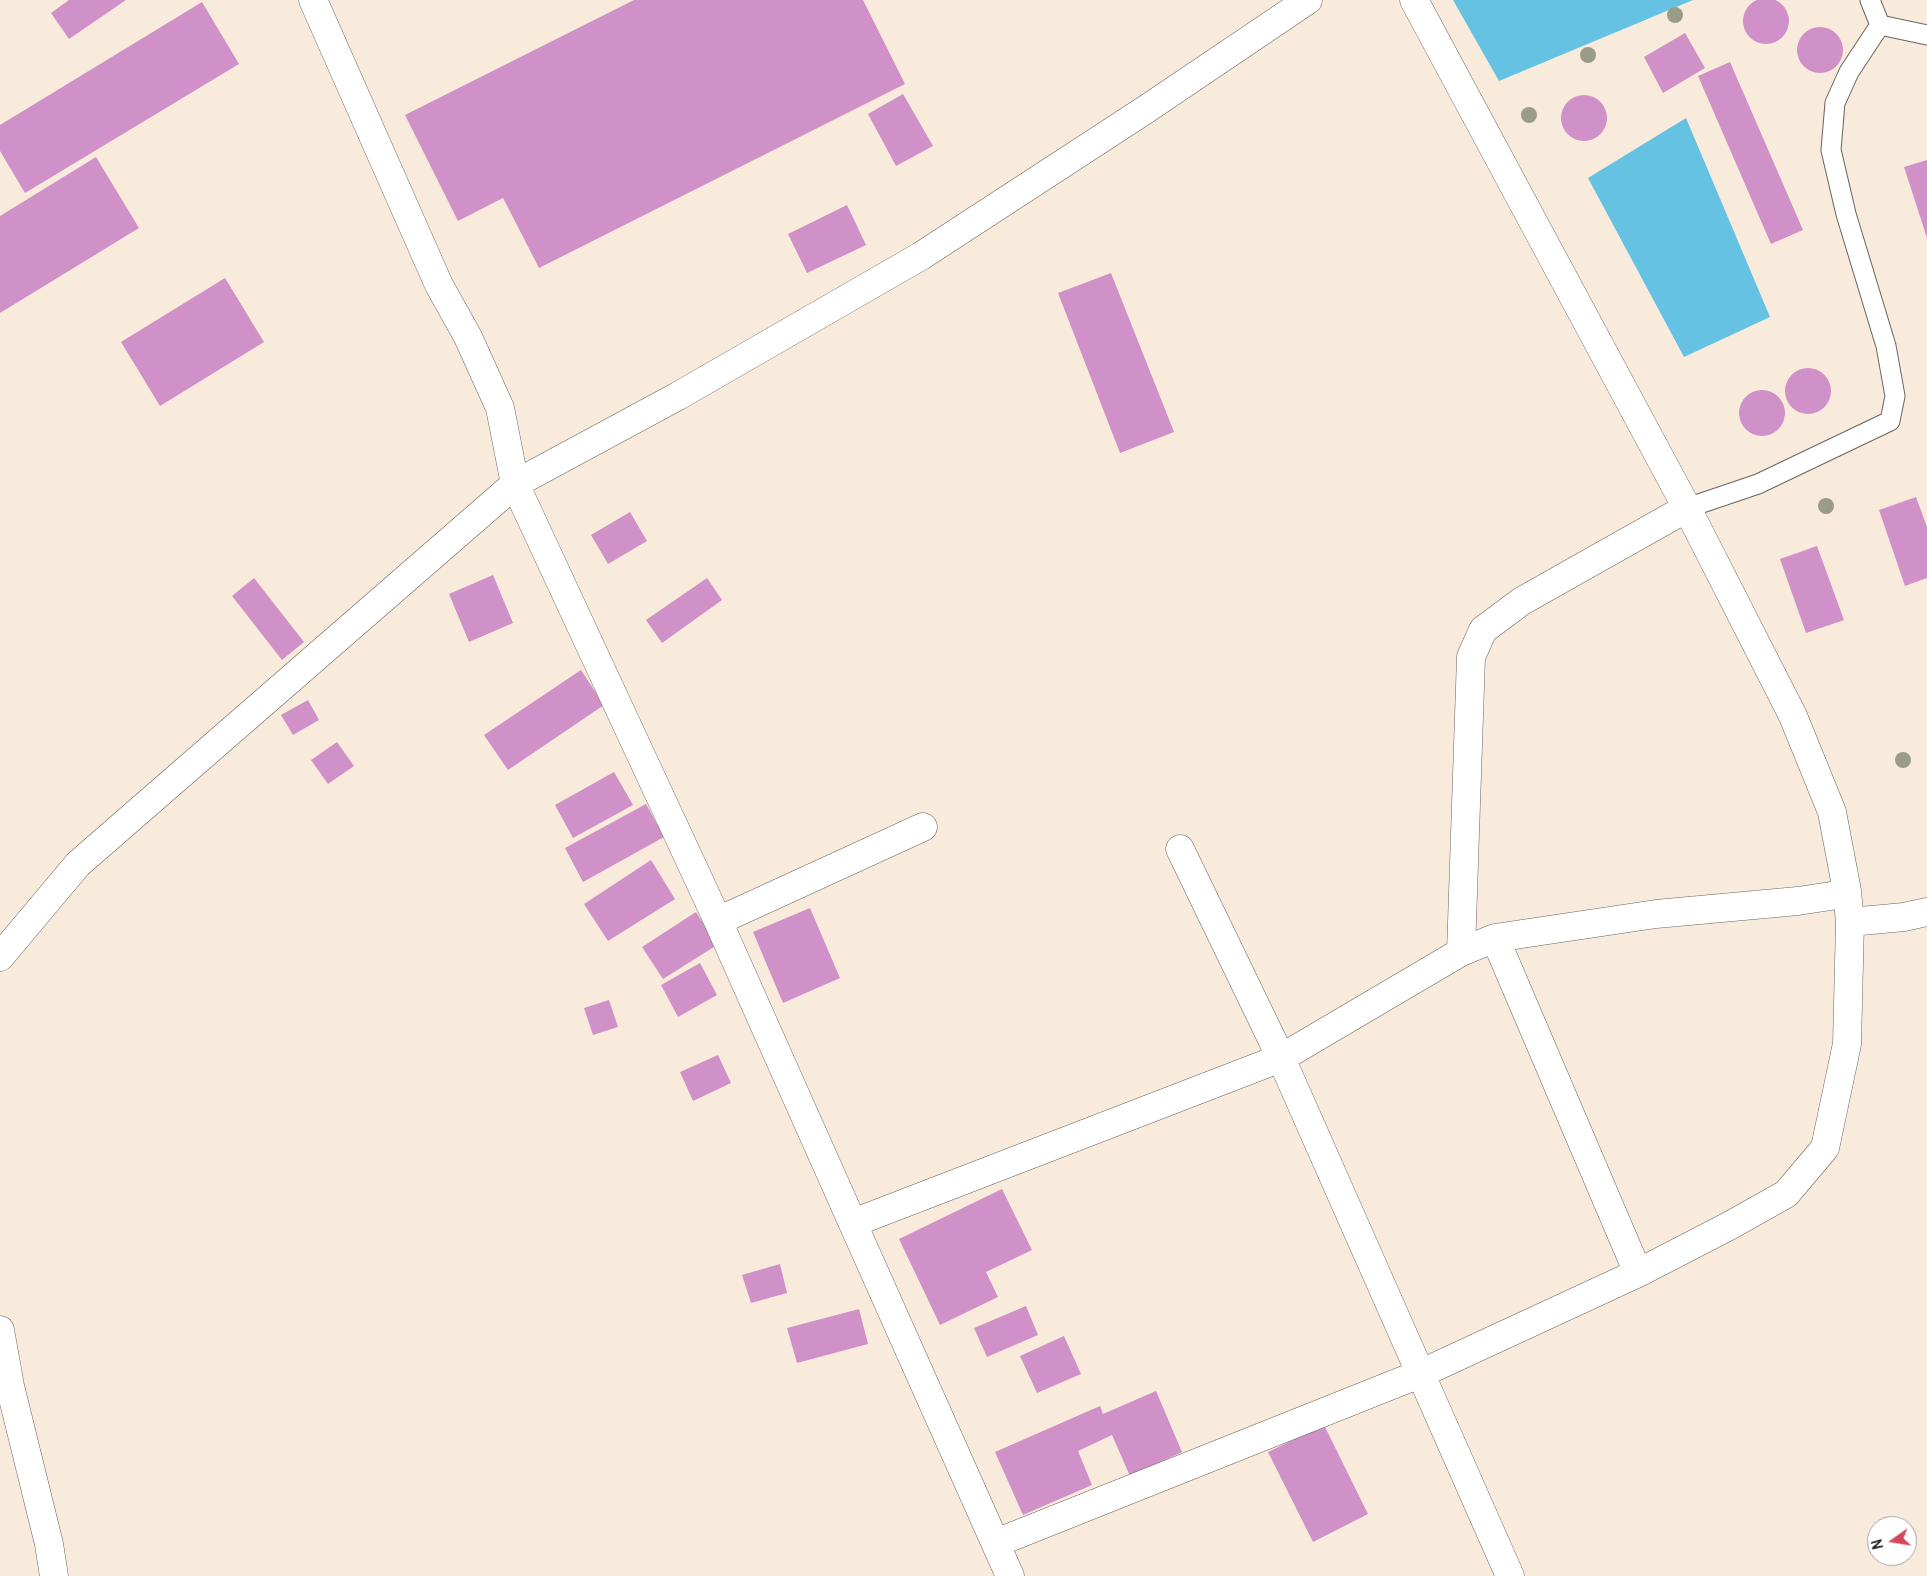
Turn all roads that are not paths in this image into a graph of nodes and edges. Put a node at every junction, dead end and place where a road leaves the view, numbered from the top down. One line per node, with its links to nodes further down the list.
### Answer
1 (313, 0): 7 (street)
2 (1308, 0): 7 (street)
3 (1414, 0): 8 (street)
4 (1870, 0): 5 (lane)
5 (1880, 25): 6 (lane); 8 (lane)
6 (1927, 35)
7 (515, 484): 13 (street); 17 (street)
8 (1687, 508): 11 (street); 16 (street)
9 (923, 826): 13 (street)
10 (1180, 849): 18 (street)
11 (1847, 891): 14 (street); 15 (street)
12 (1927, 912): 14 (street)
13 (718, 921): 19 (street)
14 (1850, 922): 20 (street)
15 (1495, 938): 16 (street); 20 (street)
16 (1461, 952): 18 (street)
17 (0, 957)
18 (1281, 1058): 19 (street); 22 (street)
19 (852, 1223): 23 (street)
20 (1638, 1273): 22 (street)
21 (0, 1330): 24 (street)
22 (1422, 1373): 23 (street); 26 (street)
23 (996, 1543): 25 (street)
24 (54, 1576)
25 (1010, 1576)
26 (1510, 1576)

